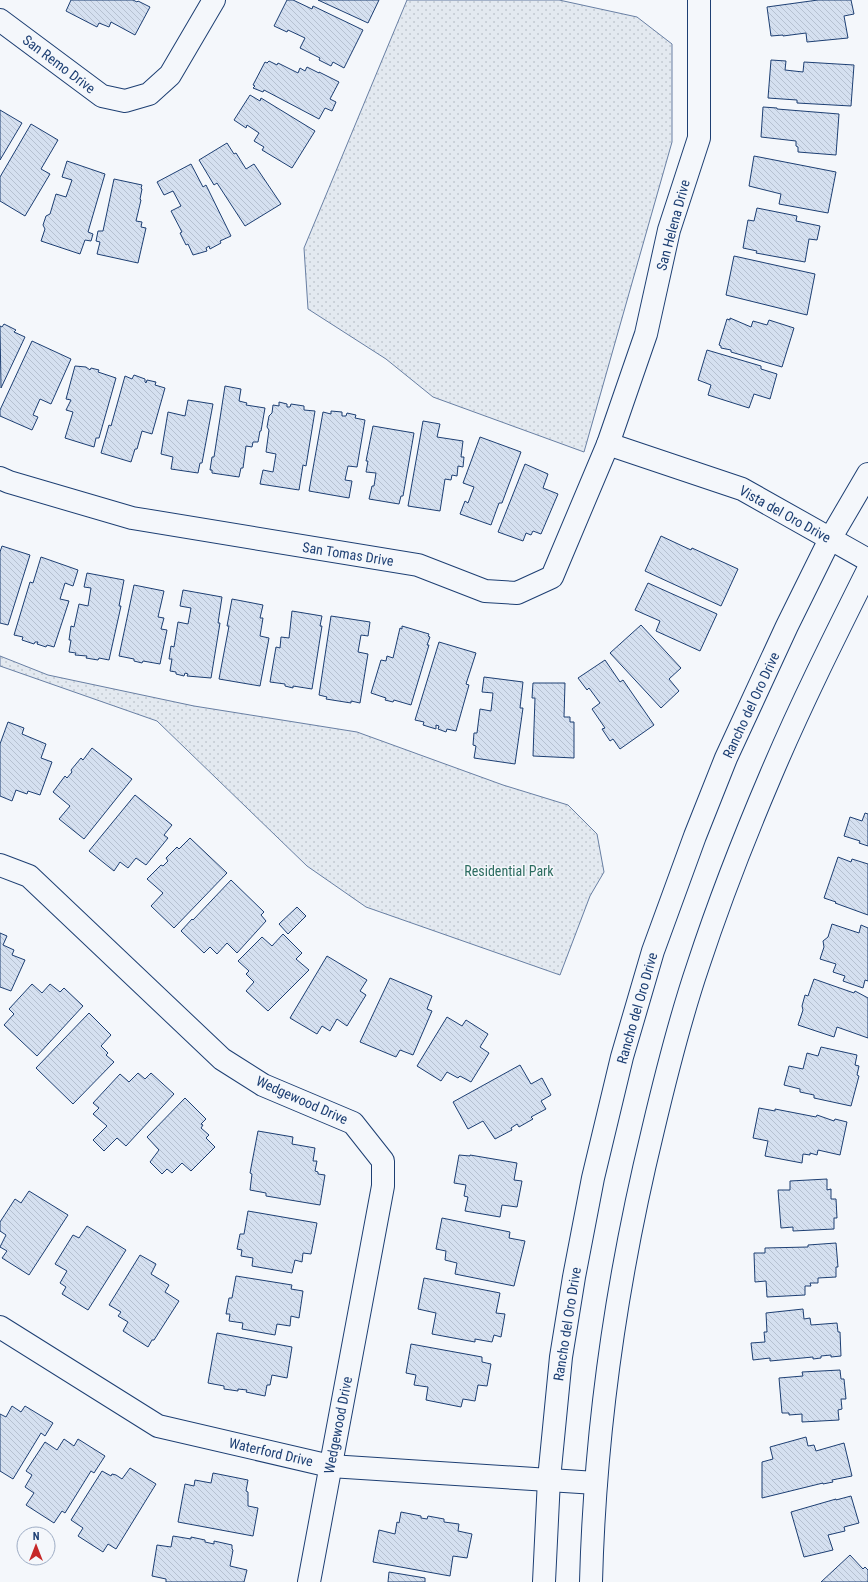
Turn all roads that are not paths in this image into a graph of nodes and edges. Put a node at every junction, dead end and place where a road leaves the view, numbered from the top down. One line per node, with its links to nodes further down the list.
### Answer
1 (214, 0): 3 (street, San Remo Drive)
2 (698, 0): 4 (street, San Helena Drive)
3 (0, 20)
4 (608, 444): 6 (street, San Tomas Drive); 7 (street, Vista del Oro Drive)
5 (868, 474): 7 (street, Rancho del Oro Drive)
6 (0, 478)
7 (830, 540): 8 (street, Vista del Oro Drive); 13 (street, Rancho del Oro Drive)
8 (868, 560)
9 (868, 570): 14 (street)
10 (0, 865): 12 (street, Wedgewood Drive)
11 (0, 1326): 12 (street, Waterford Drive)
12 (330, 1466): 13 (street, Waterford Drive); 15 (street, Wedgewood Drive)
13 (549, 1479): 14 (street, Waterford Drive); 16 (street, Rancho del Oro Drive)
14 (596, 1483): 17 (street)
15 (309, 1582)
16 (544, 1582)
17 (591, 1582)

